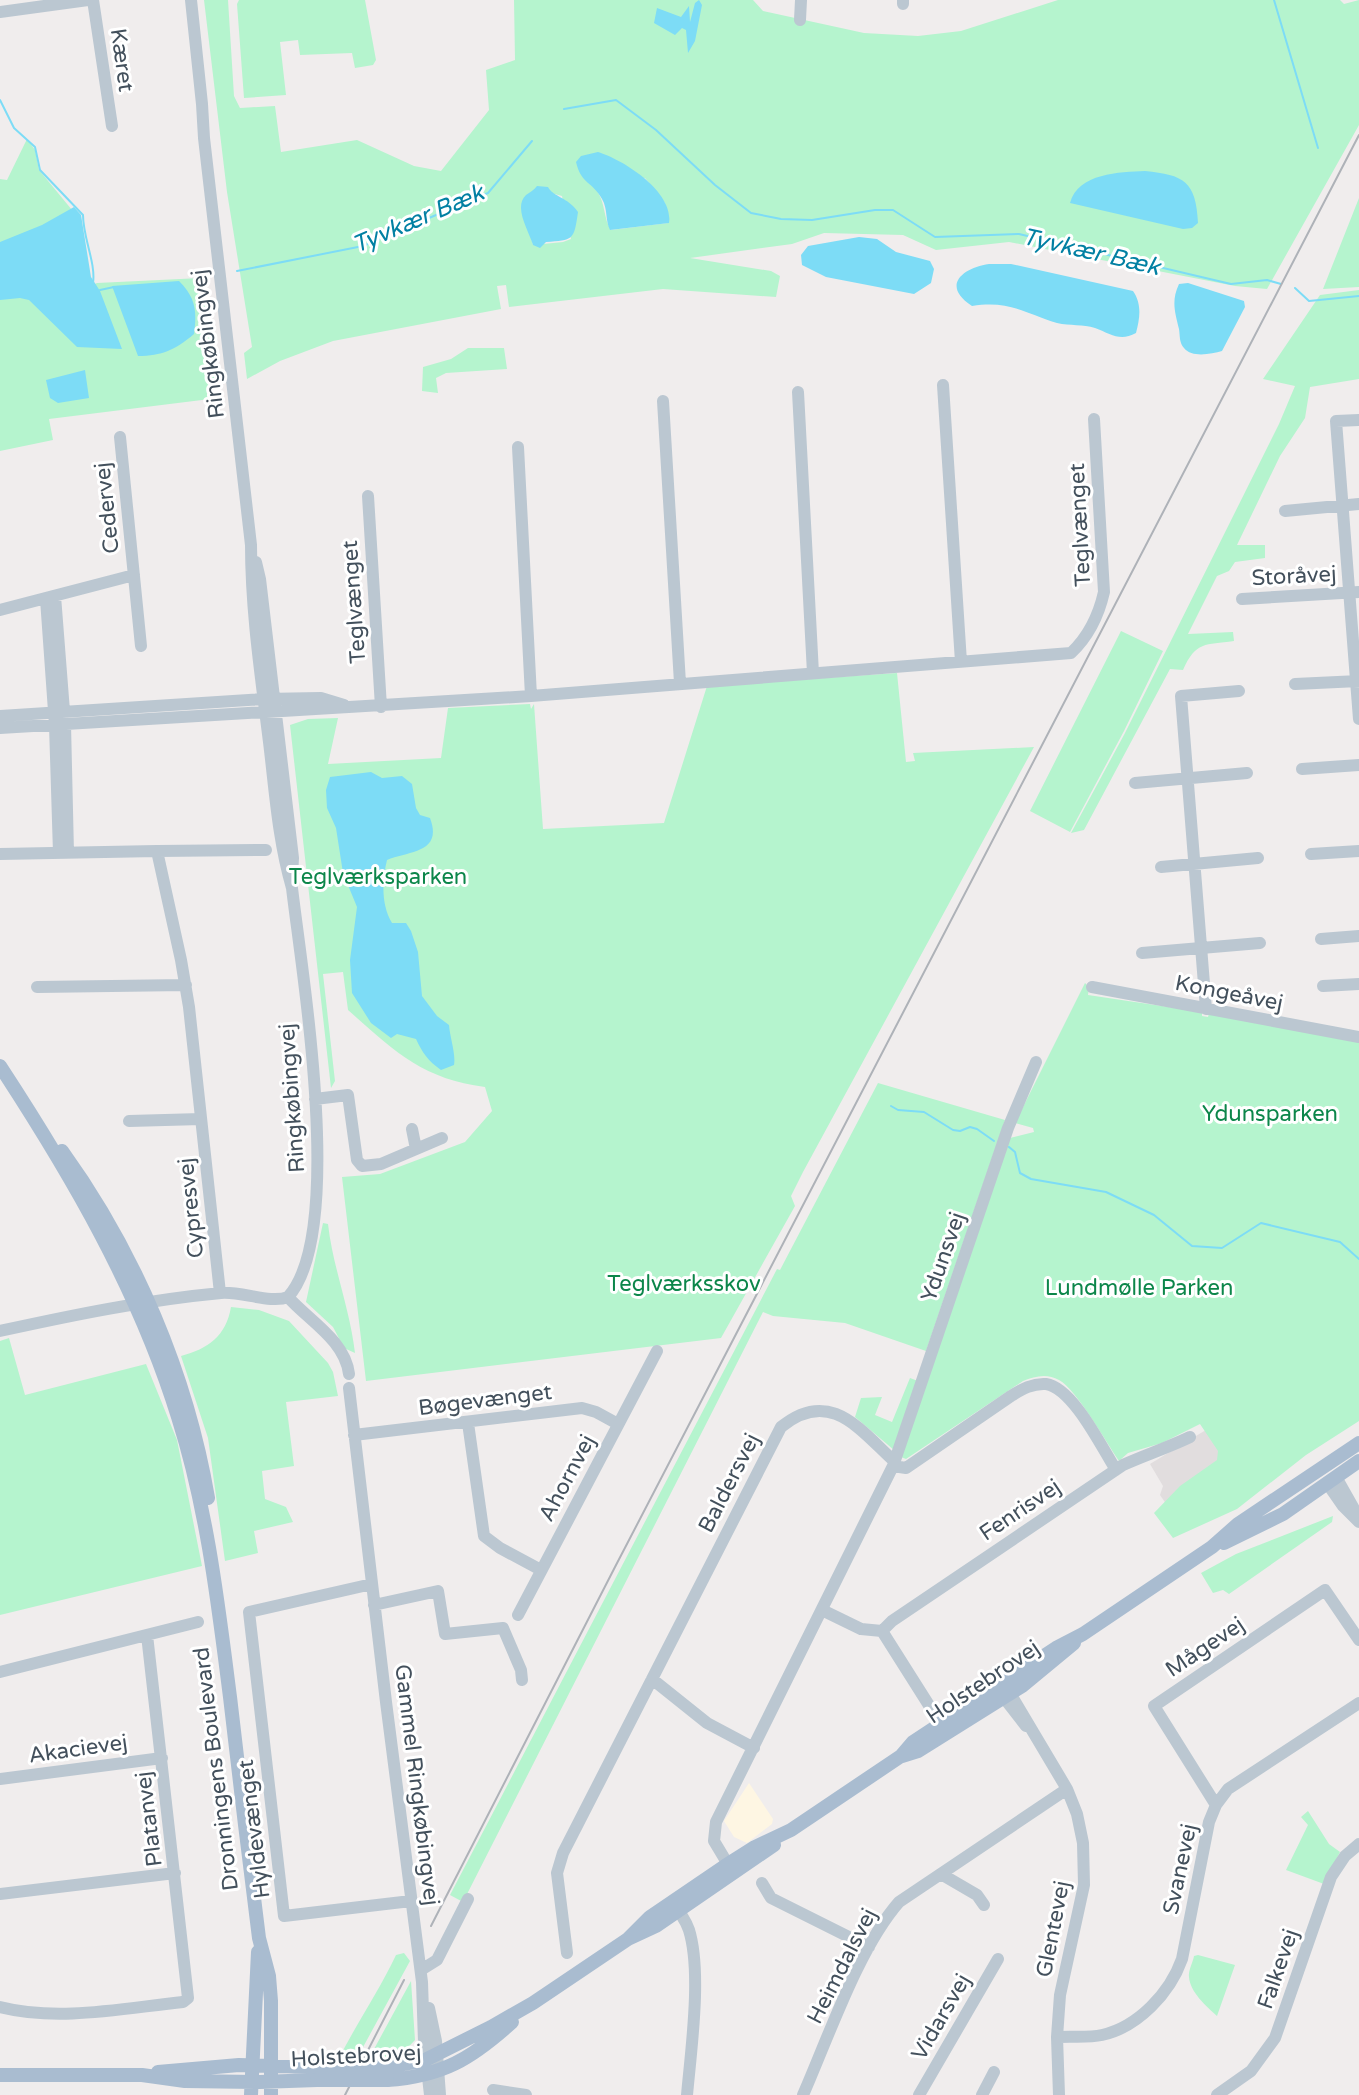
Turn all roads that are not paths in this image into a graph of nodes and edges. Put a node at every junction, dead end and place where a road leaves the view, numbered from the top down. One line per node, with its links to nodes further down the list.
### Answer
1 (90, 0): 5 (street, Kæret); 7 (street, Kæret)
2 (183, 0): 8 (street, Ringkøbingvej)
3 (191, 0): 8 (street, Ringkøbingvej)
4 (801, 0): 6 (street)
5 (0, 12)
6 (800, 20)
7 (112, 126)
8 (204, 138): 33 (street, Ringkøbingvej)
9 (943, 385): 26 (street)
10 (798, 392): 27 (street)
11 (663, 401): 29 (street)
12 (1094, 419): 26 (street, Teglvænget)
13 (1359, 420): 18 (street, Storåvej)
14 (120, 437): 20 (street, Cedervej)
15 (518, 447): 32 (street)
16 (368, 496): 34 (street, Teglvænget)
17 (1359, 504): 18 (street)
18 (1343, 506): 19 (street); 21 (street, Storåvej)
19 (1285, 511)
20 (134, 575): 22 (street, Cedervej); 25 (street, Cedervej)
21 (1354, 592): 23 (street, Storåvej); 28 (street, Storåvej)
22 (50, 597): 24 (street, Cedervej); 36 (street)
23 (1242, 599)
24 (0, 610)
25 (141, 646)
26 (961, 662): 27 (street, Teglvænget)
27 (813, 673): 29 (street, Teglvænget)
28 (1358, 681): 30 (street); 37 (street, Storåvej)
29 (680, 683): 32 (street, Teglvænget)
30 (1295, 684)
31 (1239, 691): 42 (street)
32 (531, 696): 34 (street, Teglvænget)
33 (270, 706): 34 (street, Teglvænget); 36 (street, Teglvænget); 67 (street, Ringkøbingvej)
34 (381, 707)
35 (0, 716): 36 (street)
36 (60, 718): 38 (street); 47 (street)
37 (1359, 719)
38 (0, 728)
39 (1359, 765): 40 (street)
40 (1302, 769)
41 (1247, 773): 42 (street)
42 (1188, 778): 43 (street); 51 (street)
43 (1135, 783)
44 (266, 850): 45 (street)
45 (157, 851): 47 (street); 59 (street, Cypresvej)
46 (1359, 851): 49 (street)
47 (63, 853): 48 (street)
48 (0, 854)
49 (1311, 854)
50 (1258, 858): 51 (street)
51 (1195, 864): 52 (street); 56 (street)
52 (1161, 867)
53 (1359, 936): 54 (street)
54 (1321, 939)
55 (1260, 943): 56 (street)
56 (1201, 949): 57 (street); 63 (street)
57 (1142, 953)
58 (1359, 984): 60 (street)
59 (186, 985): 61 (street); 68 (street, Cypresvej)
60 (1323, 986)
61 (37, 987)
62 (1092, 987): 63 (street, Kongeåvej)
63 (1206, 1009): 64 (street, Kongeåvej)
64 (1359, 1037)
65 (1036, 1062): 87 (street, Ydunsvej)
66 (0, 1066): 75 (main road, Dronningens Boulevard)
67 (315, 1099): 72 (street); 74 (street, Ringkøbingvej)
68 (201, 1119): 69 (street); 73 (street, Cypresvej)
69 (129, 1121)
70 (412, 1129): 72 (street)
71 (442, 1138): 72 (street)
72 (416, 1149)
73 (220, 1293): 74 (street); 75 (street)
74 (288, 1297): 78 (street)
75 (142, 1304): 76 (street); 122 (main road, Dronningens Boulevard)
76 (0, 1331)
77 (652, 1356): 81 (street, Ahornvej)
78 (349, 1374)
79 (349, 1388): 82 (street, Gammel Ringkøbingvej)
80 (468, 1423): 81 (street, Bøgevænget); 82 (street, Bøgevænget); 91 (street)
81 (618, 1424): 91 (street, Ahornvej)
82 (354, 1435): 92 (street, Gammel Ringkøbingvej)
83 (1190, 1437): 88 (street, Fenrisvej)
84 (1359, 1443): 89 (main road, Holstebrovej)
85 (1359, 1450): 89 (main road)
86 (1359, 1461): 89 (main road, Holstebrovej)
87 (893, 1464): 88 (street); 94 (street, Ydunsvej); 102 (street, Baldersvej)
88 (1116, 1470): 97 (street, Fenrisvej)
89 (1328, 1475): 90 (street); 98 (main road, Holstebrovej)
90 (1359, 1521)
91 (541, 1570): 95 (street, Ahornvej)
92 (372, 1584): 93 (street, Gammel Ringkøbingvej); 119 (street, Hyldevænget)
93 (374, 1605): 103 (street); 119 (street, Gammel Ringkøbingvej)
94 (822, 1610): 97 (street); 107 (street, Ydunsvej)
95 (518, 1615)
96 (198, 1622): 99 (street)
97 (882, 1631): 106 (street)
98 (1083, 1634): 104 (main road, Holstebrovej); 104 (main road, Holstebrovej)
99 (147, 1635): 101 (street); 108 (street, Platanvej)
100 (1359, 1640): 111 (street, Mågevej)
101 (0, 1672)
102 (652, 1679): 107 (street); 124 (street, Baldersvej)
103 (522, 1680)
104 (1004, 1690): 106 (main road, Holstebrovej); 110 (street, Glentevej)
105 (1359, 1703): 111 (street, Svanevej)
106 (944, 1728): 113 (main road, Holstebrovej)
107 (754, 1748): 113 (street, Ydunsvej)
108 (162, 1758): 109 (street, Akacievej); 114 (street, Platanvej)
109 (0, 1779)
110 (1067, 1789): 115 (street, Heimdalsvej); 129 (street, Glentevej)
111 (1216, 1805): 129 (street, Svanevej)
112 (1359, 1844): 144 (street, Falkevej)
113 (731, 1868): 121 (main road, Holstebrovej)
114 (175, 1873): 117 (street); 128 (street, Platanvej)
115 (941, 1874): 120 (street); 123 (street, Heimdalsvej)
116 (762, 1883): 123 (street)
117 (0, 1894)
118 (468, 1899): 126 (street, Gammel Ringkøbingvej)
119 (411, 1901): 126 (street, Gammel Ringkøbingvej)
120 (984, 1905)
121 (675, 1906): 127 (main road, Holstebrovej); 139 (street)
122 (259, 1938): 134 (main road, Dronningens Boulevard); 134 (main road, Dronningens Boulevard)
123 (869, 1947): 140 (street, Heimdalsvej)
124 (567, 1953)
125 (998, 1959): 141 (street, Vidarsvej)
126 (421, 1976): 130 (street, Gammel Ringkøbingvej)
127 (533, 2003): 130 (main road, Holstebrovej); 130 (main road, Holstebrovej)
128 (0, 2007)
129 (1057, 2037): 143 (street, Glentevej)
130 (433, 2064): 134 (main road, Holstebrovej, bridge); 136 (street); 137 (street)
131 (994, 2072): 142 (street)
132 (0, 2075): 133 (main road)
133 (142, 2075): 134 (main road); 134 (main road)
134 (262, 2078)
135 (493, 2090): 138 (street)
136 (430, 2095)
137 (440, 2095)
138 (526, 2095)
139 (687, 2095)
140 (803, 2095)
141 (919, 2095)
142 (982, 2095)
143 (1059, 2095)
144 (1217, 2095)

